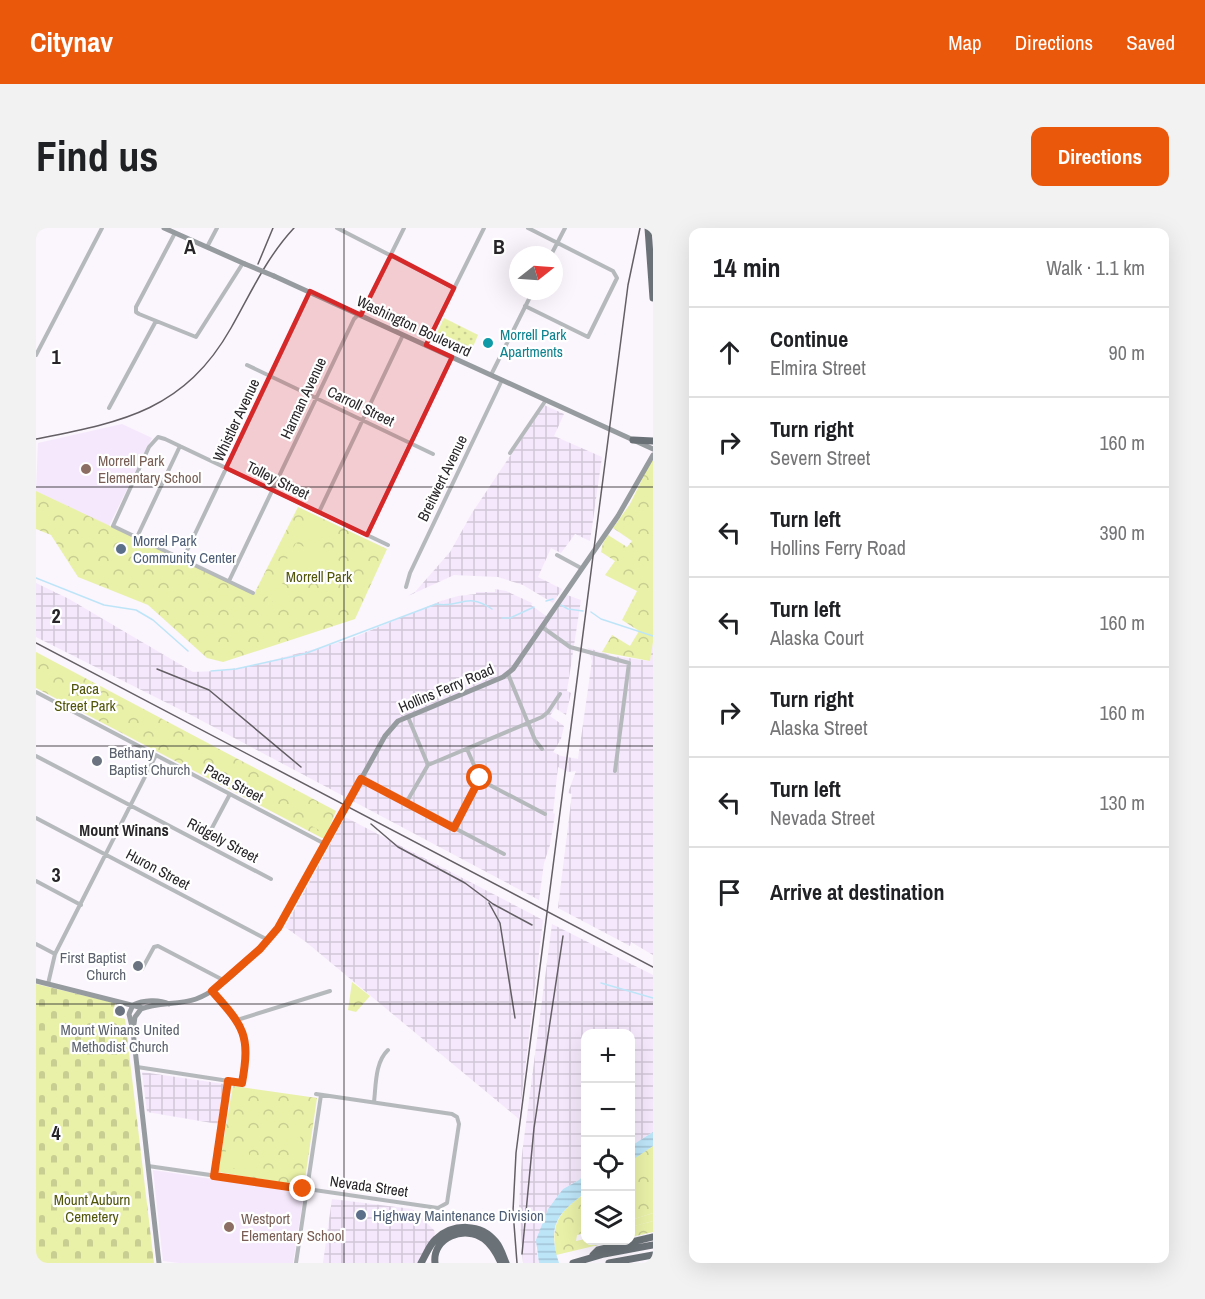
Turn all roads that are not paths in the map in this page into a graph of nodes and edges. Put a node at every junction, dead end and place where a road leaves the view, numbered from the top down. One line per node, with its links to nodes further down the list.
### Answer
1 (102, 228): 24 (street)
2 (164, 228): 10 (street, Washington Boulevard)
3 (217, 228): 12 (street)
4 (337, 228): 13 (street)
5 (404, 228): 13 (street, Harman Avenue)
6 (484, 228): 15 (street)
7 (528, 228): 11 (street)
8 (565, 228): 11 (street)
9 (648, 228): 17 (highway)
10 (175, 232): 12 (street, Washington Boulevard); 21 (street)
11 (557, 244): 19 (street)
12 (207, 247): 14 (street, Washington Boulevard)
13 (391, 255): 15 (street); 20 (street, Harman Avenue)
14 (244, 263): 16 (street, Washington Boulevard, bridge); 21 (street)
15 (454, 288): 23 (street)
16 (310, 291): 20 (street, Washington Boulevard); 28 (street, Whistler Avenue)
17 (653, 296)
18 (528, 300): 19 (street)
19 (525, 306): 27 (street)
20 (358, 314): 22 (street, Washington Boulevard); 30 (street, Harman Avenue)
21 (156, 321): 32 (street)
22 (404, 334): 23 (street, Washington Boulevard); 33 (street)
23 (426, 345): 25 (street, Washington Boulevard)
24 (36, 355)
25 (452, 357): 27 (street, Washington Boulevard); 36 (street)
26 (247, 365): 28 (street, Carroll Street)
27 (491, 375): 29 (street, Washington Boulevard)
28 (270, 376): 30 (street, Carroll Street); 42 (street, Whistler Avenue)
29 (502, 380): 31 (street, Washington Boulevard); 52 (street, Breitwert Avenue)
30 (317, 398): 33 (street, Carroll Street); 43 (street, Harman Avenue)
31 (546, 400): 34 (street, Washington Boulevard); 39 (street)
32 (110, 408)
33 (363, 420): 36 (street, Carroll Street); 44 (street)
34 (633, 440): 35 (highway); 38 (street, Washington Boulevard)
35 (653, 441)
36 (411, 443): 40 (street, Carroll Street); 45 (street)
37 (180, 446): 42 (street, Tolley Street); 46 (street); 46 (street, Tolley Street)
38 (653, 449)
39 (510, 453)
40 (433, 454)
41 (653, 455): 50 (street, Hollins Ferry Road)
42 (226, 468): 43 (street, Tolley Street); 49 (street, Whistler Avenue)
43 (273, 490): 44 (street, Tolley Street); 51 (street, Harman Avenue)
44 (320, 513): 45 (street, Tolley Street)
45 (367, 535): 47 (street, Tolley Street)
46 (137, 537): 49 (street)
47 (387, 545)
48 (557, 555): 50 (street)
49 (183, 560): 51 (street)
50 (581, 568): 54 (street, Hollins Ferry Road)
51 (229, 582): 53 (street)
52 (406, 586)
53 (253, 593)
54 (542, 627): 55 (street, Hollins Ferry Road); 65 (street)
55 (508, 674): 58 (street, Hollins Ferry Road); 59 (street)
56 (36, 692): 62 (street, Paca Street)
57 (560, 694): 59 (street)
58 (408, 717): 64 (street); 67 (street, Hollins Ferry Road)
59 (527, 724): 60 (street); 61 (street)
60 (467, 749): 64 (street); 66 (street)
61 (542, 749)
62 (156, 755): 68 (street, Paca Street); 70 (street)
63 (36, 756): 70 (street, Ridgely Street)
64 (428, 765): 69 (street)
65 (615, 771)
66 (480, 778): 71 (street); 73 (street)
67 (361, 779): 69 (street); 75 (street, Hollins Ferry Road)
68 (230, 794): 74 (street); 75 (street, Paca Street)
69 (406, 803): 73 (street)
70 (131, 805): 74 (street, Ridgely Street); 77 (street)
71 (545, 814)
72 (36, 818): 77 (street, Huron Street)
73 (454, 828): 76 (street)
74 (204, 843): 78 (street, Ridgely Street)
75 (326, 844): 81 (street, Hollins Ferry Road)
76 (504, 854)
77 (107, 855): 80 (street); 81 (street, Huron Street)
78 (271, 879)
79 (36, 881): 80 (street)
80 (81, 905): 83 (street)
81 (268, 940): 86 (street, Hollins Ferry Road)
82 (36, 944): 83 (street)
83 (55, 954): 87 (street)
84 (142, 969): 86 (street)
85 (36, 981): 87 (street, Hollins Ferry Road)
86 (225, 981): 88 (street, Hollins Ferry Road)
87 (48, 984): 91 (street, Hollins Ferry Road)
88 (212, 991): 90 (street, Hollins Ferry Road); 93 (street)
89 (330, 992): 93 (street)
90 (169, 1004): 91 (street, Hollins Ferry Road); 92 (street, Hollins Ferry Road)
91 (133, 1005): 92 (street, Hollins Ferry Road); 94 (street)
92 (141, 1009): 94 (street)
93 (237, 1020): 97 (street)
94 (133, 1031): 96 (street)
95 (388, 1050): 98 (street)
96 (137, 1066): 97 (street); 99 (street)
97 (228, 1081): 100 (street)
98 (374, 1102): 101 (street); 101 (street, Nevada Street)
99 (148, 1166): 100 (street, Nevada Street); 106 (street)
100 (214, 1176): 101 (street, Nevada Street)
101 (307, 1189): 107 (street)
102 (653, 1236): 105 (highway)
103 (653, 1245): 105 (highway)
104 (653, 1255): 113 (highway)
105 (589, 1259): 112 (highway)
106 (159, 1263)
107 (296, 1263)
108 (421, 1263): 111 (highway)
109 (435, 1263): 110 (highway)
110 (501, 1263)
111 (506, 1263)
112 (573, 1263)
113 (609, 1263)

